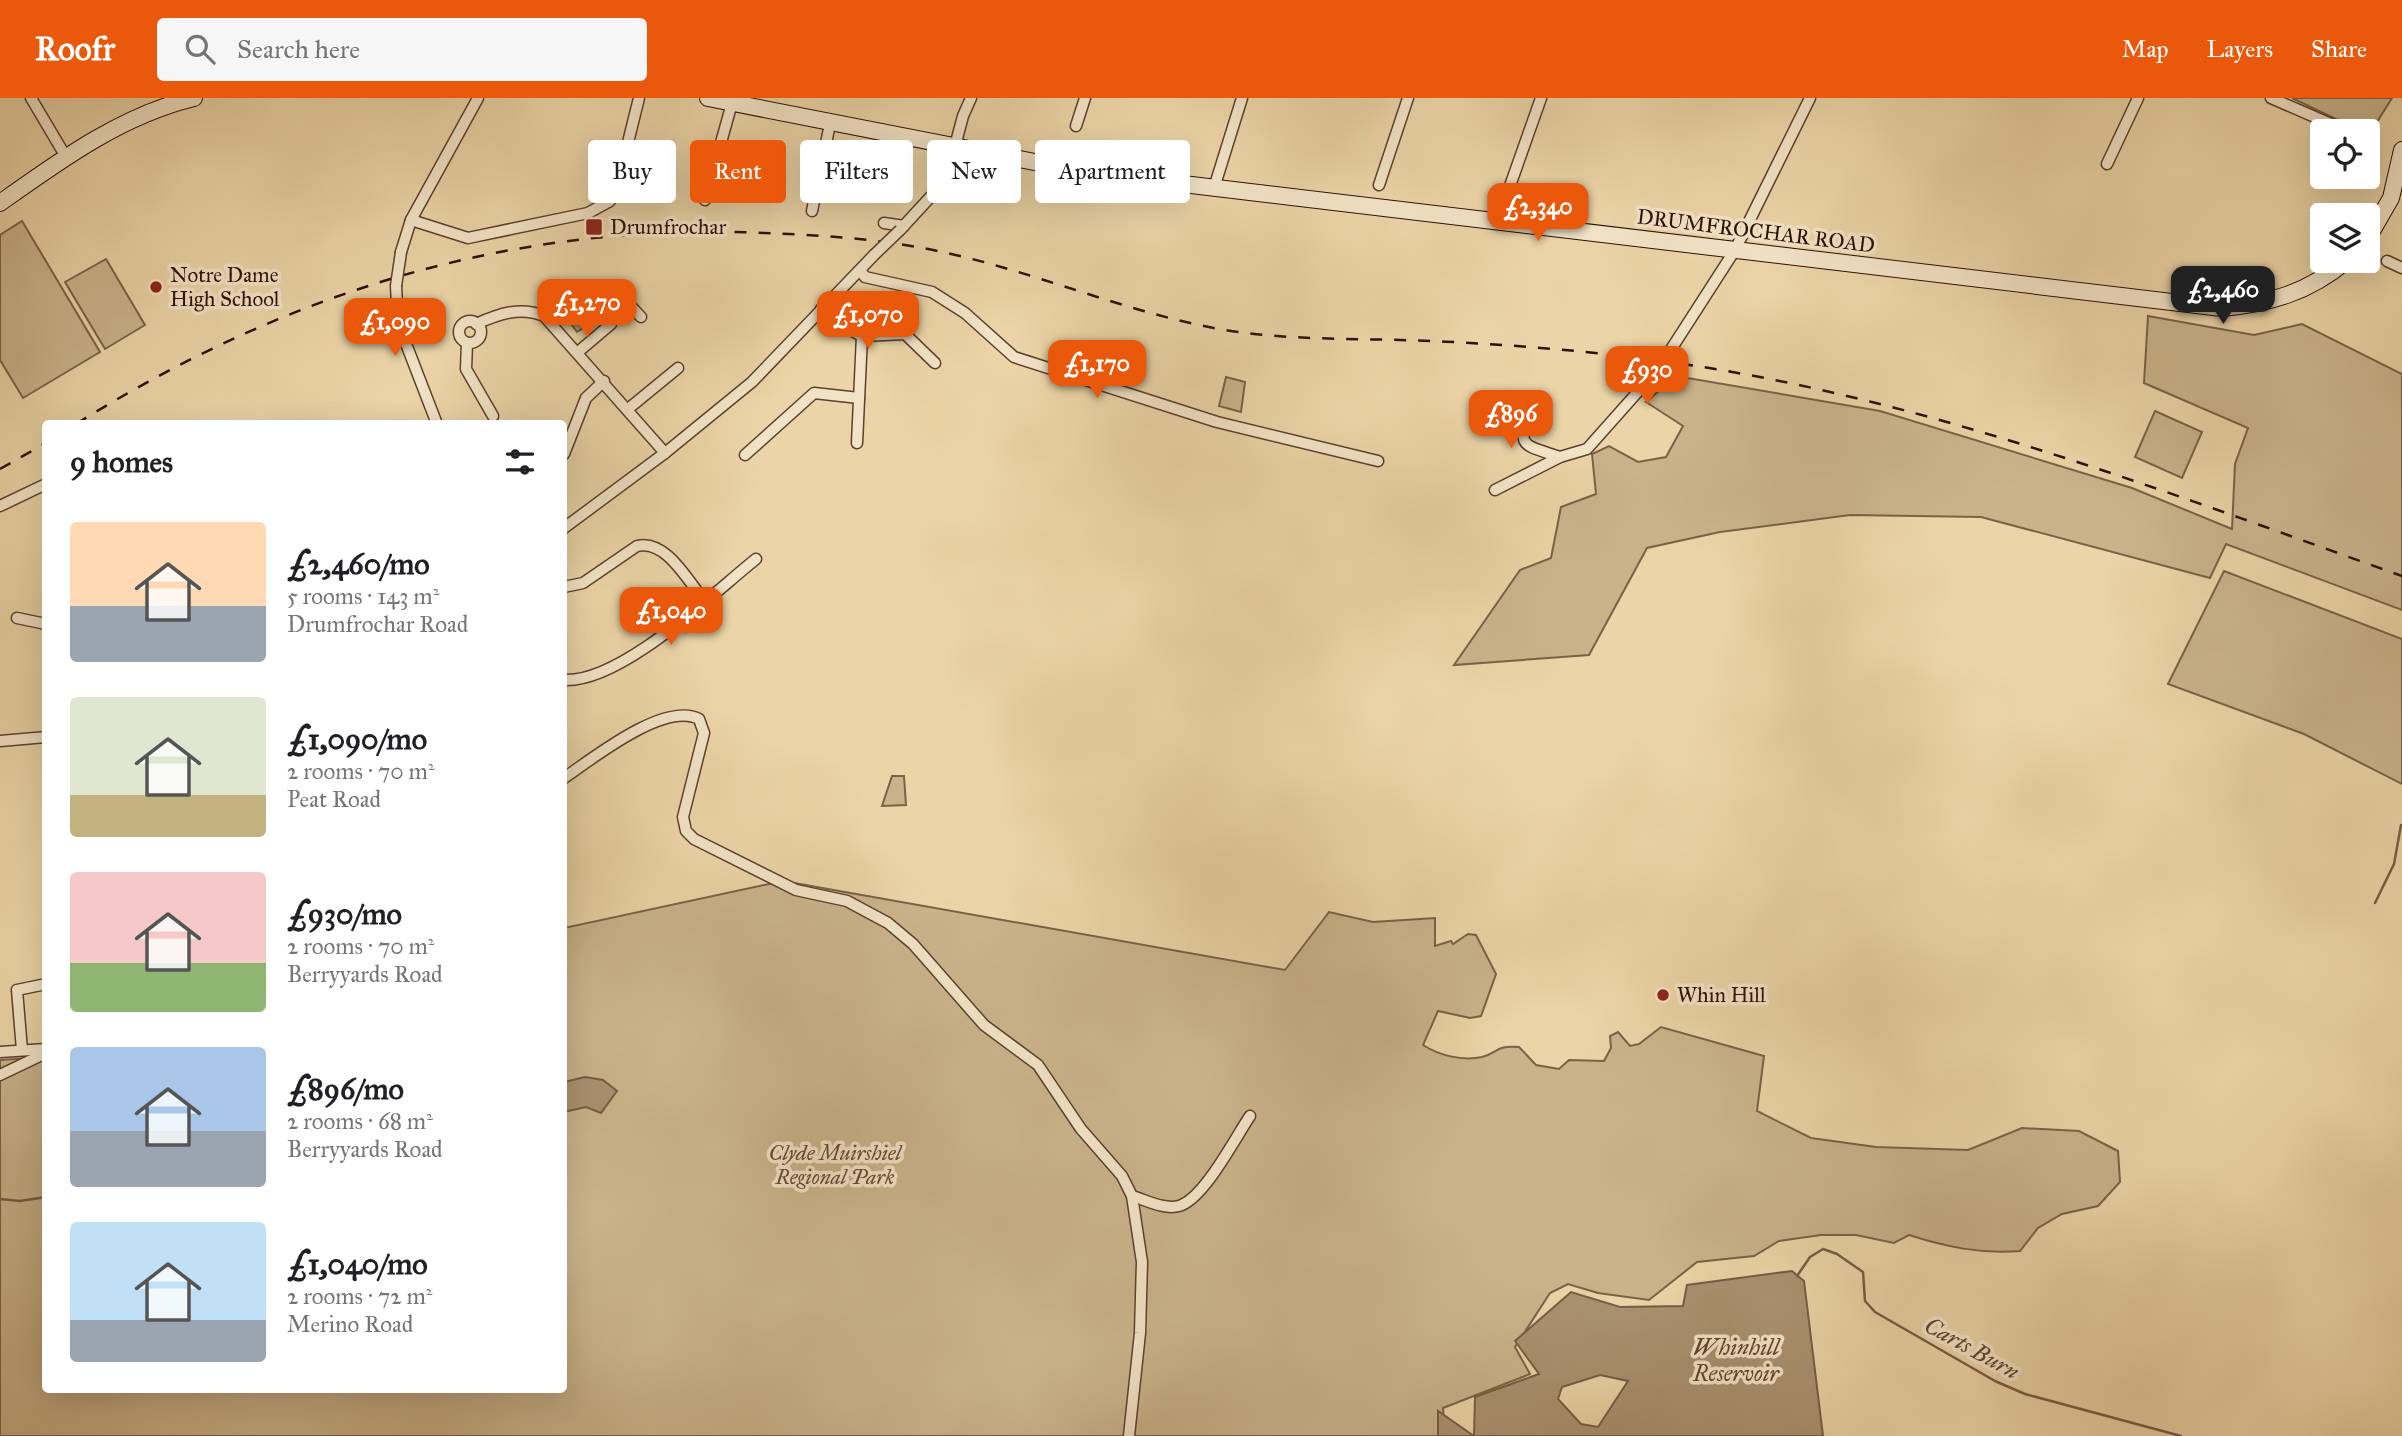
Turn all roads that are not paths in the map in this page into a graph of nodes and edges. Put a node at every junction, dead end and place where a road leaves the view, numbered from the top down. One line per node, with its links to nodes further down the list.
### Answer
1 (31, 98): 22 (street)
2 (478, 98): 31 (street)
3 (639, 98): 31 (street)
4 (713, 98): 14 (main road, DRUMFROCHAR ROAD)
5 (971, 98): 20 (street)
6 (1085, 98): 17 (street)
7 (1242, 98): 26 (street)
8 (1408, 98): 25 (street)
9 (1541, 98): 32 (street)
10 (1810, 98): 35 (street)
11 (2138, 98): 24 (street)
12 (2271, 98): 15 (street)
13 (186, 99): 22 (main road)
14 (732, 103): 16 (main road, DRUMFROCHAR ROAD); 18 (street)
15 (2319, 119)
16 (830, 124): 19 (main road, DRUMFROCHAR ROAD); 29 (street)
17 (1076, 126)
18 (722, 140)
19 (930, 140)
20 (956, 140)
21 (2402, 150): 30 (main road)
22 (66, 157): 28 (main road)
23 (1021, 158): 26 (main road, DRUMFROCHAR ROAD)
24 (2106, 164)
25 (1380, 185)
26 (1214, 188): 32 (main road, DRUMFROCHAR ROAD)
27 (927, 201): 34 (street)
28 (0, 203)
29 (812, 211)
30 (2380, 218)
31 (411, 220): 55 (street, bridge)
32 (1498, 220): 35 (main road, DRUMFROCHAR ROAD)
33 (884, 223): 34 (street)
34 (902, 228): 38 (street, bridge)
35 (1735, 250): 39 (main road, DRUMFROCHAR ROAD); 60 (street)
36 (2387, 261): 37 (street)
37 (2402, 268)
38 (860, 270): 40 (street); 61 (street)
39 (2329, 273)
40 (821, 310): 45 (street); 58 (street)
41 (544, 316): 42 (street); 43 (street); 47 (street)
42 (641, 317)
43 (476, 324): 46 (street); 46 (street)
44 (611, 324): 47 (street)
45 (862, 336): 48 (street); 51 (street)
46 (467, 343): 54 (street)
47 (578, 352): 50 (street)
48 (935, 363)
49 (678, 368): 53 (street)
50 (604, 381): 53 (street); 57 (street)
51 (859, 398): 56 (street); 59 (street)
52 (1530, 407): 60 (street)
53 (628, 409): 58 (street)
54 (493, 416)
55 (435, 420)
56 (857, 443)
57 (567, 446)
58 (665, 453): 65 (street)
59 (745, 455)
60 (1560, 457): 63 (street)
61 (1378, 461)
62 (42, 486): 64 (street)
63 (1495, 490)
64 (0, 506)
65 (567, 526)
66 (756, 559): 68 (street)
67 (567, 586): 68 (street)
68 (704, 600): 71 (street)
69 (17, 618): 70 (street)
70 (42, 623)
71 (567, 680)
72 (42, 737): 73 (street)
73 (0, 741)
74 (567, 776): 82 (street)
75 (42, 986): 76 (street)
76 (22, 1051): 77 (street); 78 (street)
77 (42, 1051)
78 (0, 1052)
79 (42, 1053): 80 (street)
80 (0, 1075)
81 (1250, 1116): 82 (street)
82 (1132, 1196): 83 (street)
83 (1129, 1436)

